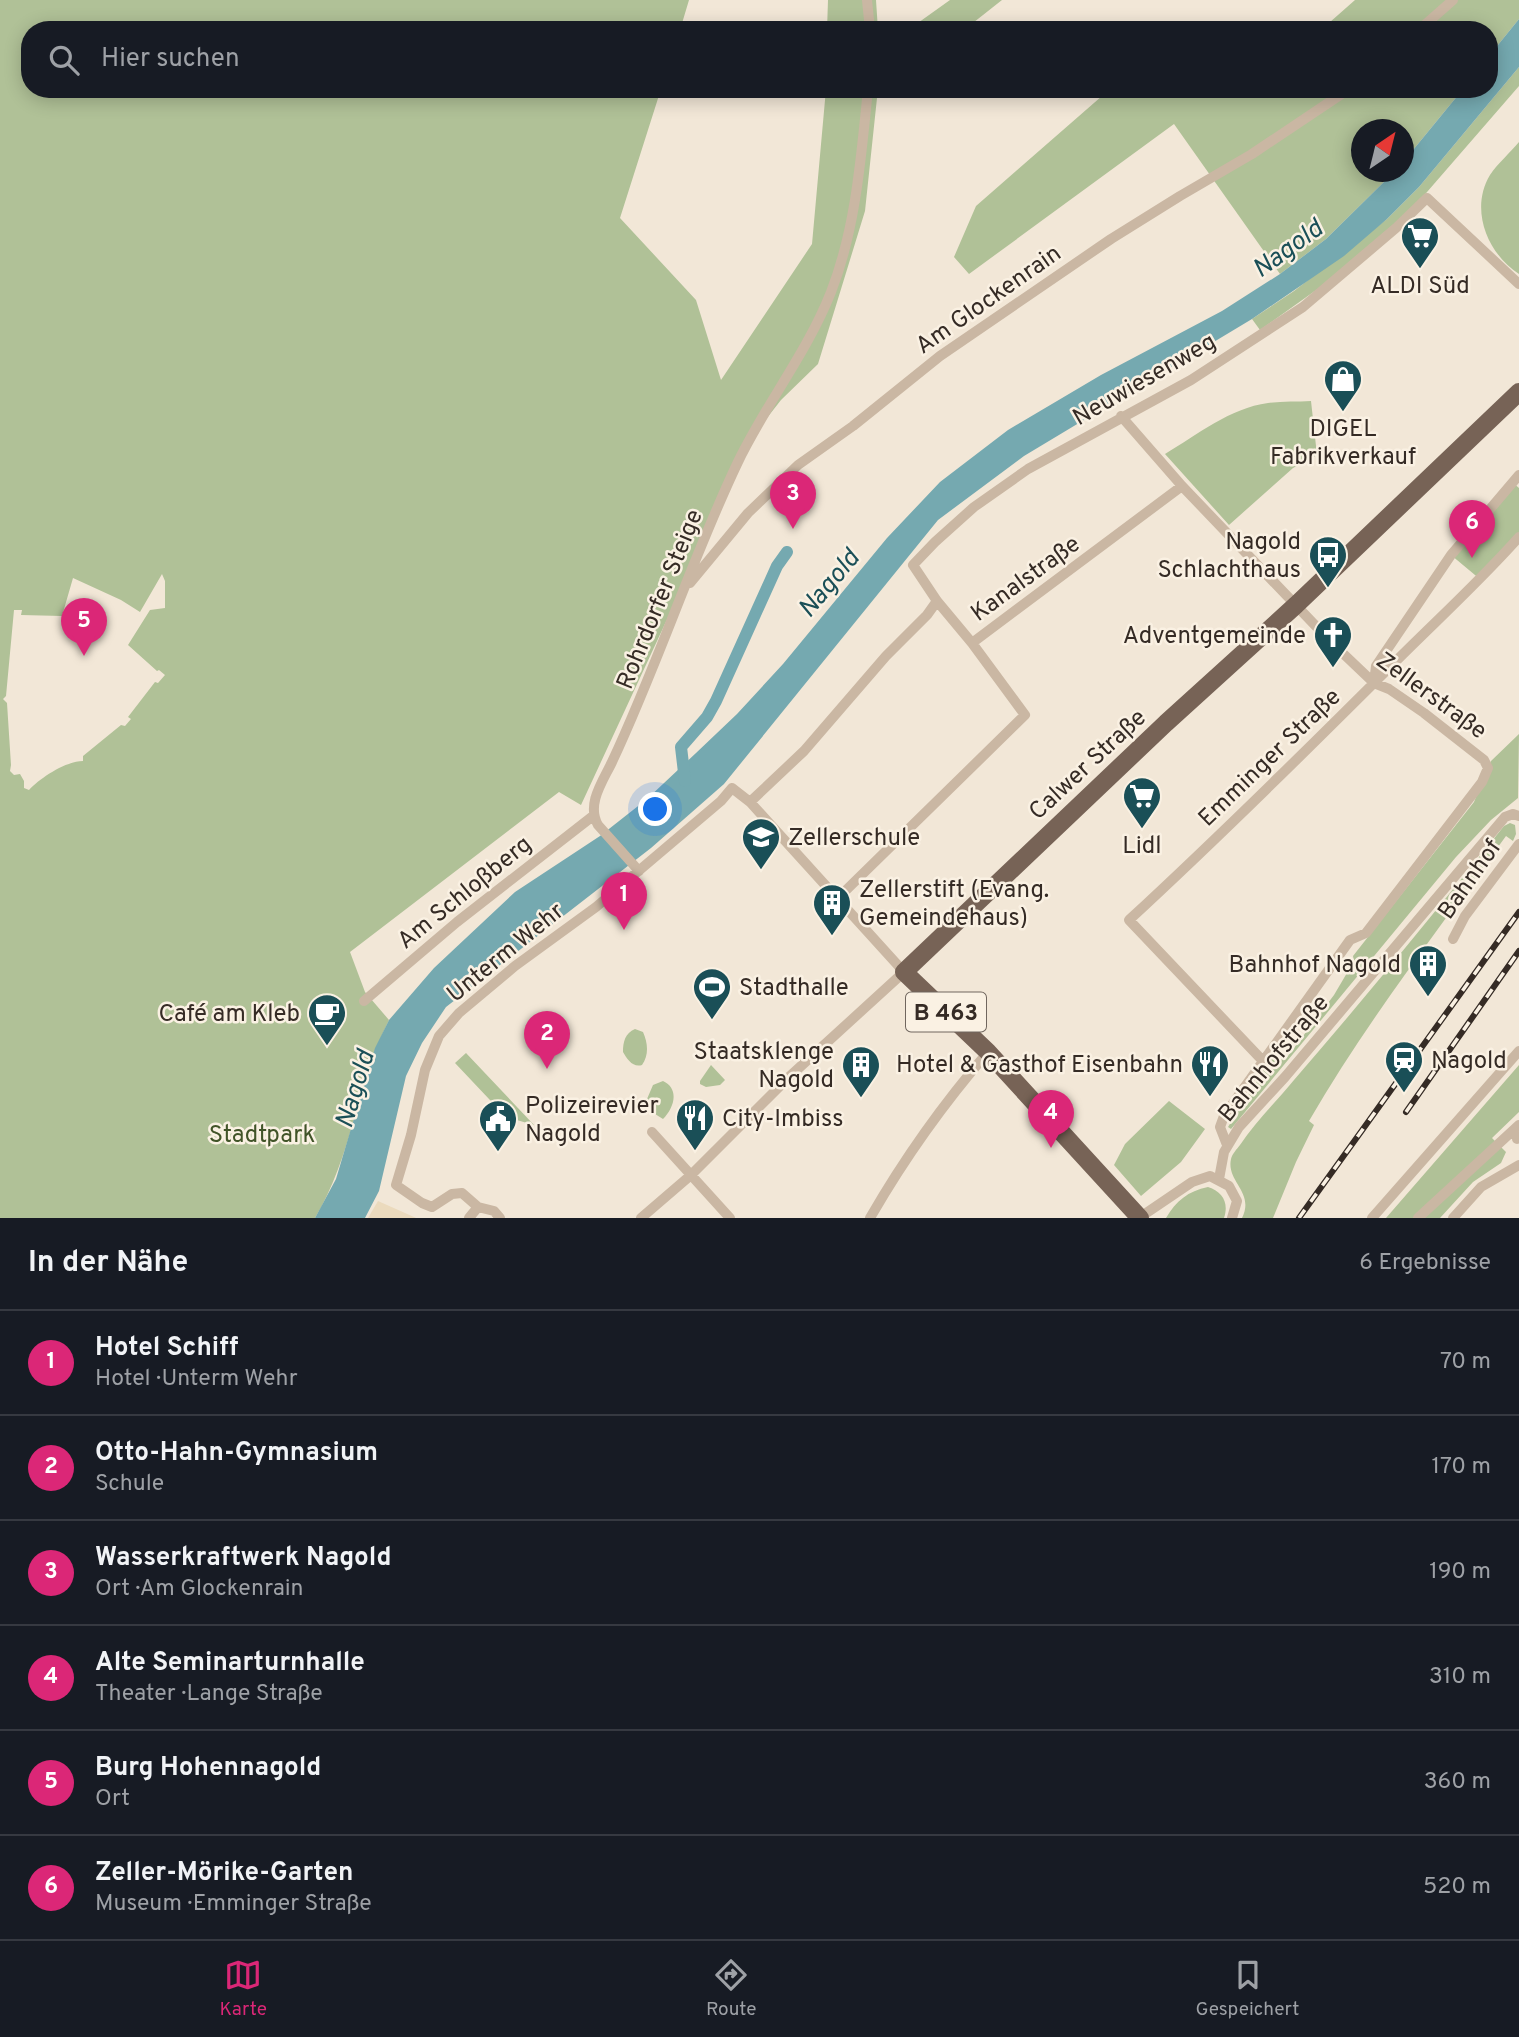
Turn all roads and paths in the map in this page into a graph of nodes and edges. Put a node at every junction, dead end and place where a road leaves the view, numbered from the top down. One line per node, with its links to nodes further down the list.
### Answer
1 (867, 0): 3 (street)
2 (1452, 0): 4 (street)
3 (869, 21)
4 (1429, 21)
5 (867, 98): 13 (street, Rohrdorfer Steige)
6 (1336, 98): 13 (street, Am Glockenrain)
7 (1519, 284): 9 (street, Neuwiesenweg)
8 (1519, 392): 15 (main road, Calwer Straße / B 463)
9 (1121, 416): 11 (street, Zellerstraße); 14 (street, Neuwiesenweg)
10 (1519, 475): 17 (street, Emminger Straße)
11 (1182, 486): 15 (street, Zellerstraße); 16 (street, Kanalstraße)
12 (1519, 537): 17 (street)
13 (686, 587): 20 (street, Rohrdorfer Steige)
14 (937, 601): 16 (street, Neuwiesenweg); 18 (street)
15 (1296, 604): 17 (street, Zellerstraße); 25 (main road, Calwer Straße / B 463)
16 (972, 643): 23 (street, Kanalstraße)
17 (1374, 683): 29 (street, Zellerstraße); 29 (street, Emminger Straße)
18 (750, 802): 22 (street, Unterm Wehr); 23 (street)
19 (1519, 816): 33 (street, Bahnhofstraße)
20 (596, 821): 22 (street); 26 (street, Am Schloßberg)
21 (1519, 844): 24 (street, Bahnhof)
22 (636, 868): 37 (street, Unterm Wehr)
23 (837, 899): 25 (street)
24 (1452, 939)
25 (904, 972): 28 (main road, B 463); 35 (street, Calwer Straße)
26 (364, 1001)
27 (1519, 1051): 45 (street)
28 (988, 1052): 42 (street); 43 (main road, B 463)
29 (1263, 1060): 33 (street)
30 (1519, 1125): 32 (street)
31 (652, 1132): 35 (street)
32 (1516, 1138): 46 (street)
33 (1227, 1145): 36 (street, Bahnhofstraße)
34 (1519, 1165): 47 (street)
35 (691, 1175): 40 (street, Calwer Straße); 41 (street)
36 (1219, 1179): 43 (street); 44 (street)
37 (478, 1207): 38 (street); 39 (street)
38 (469, 1218)
39 (500, 1218)
40 (641, 1218)
41 (730, 1218)
42 (870, 1218)
43 (1140, 1218)
44 (1232, 1218)
45 (1371, 1218)
46 (1418, 1218)
47 (1453, 1218)

